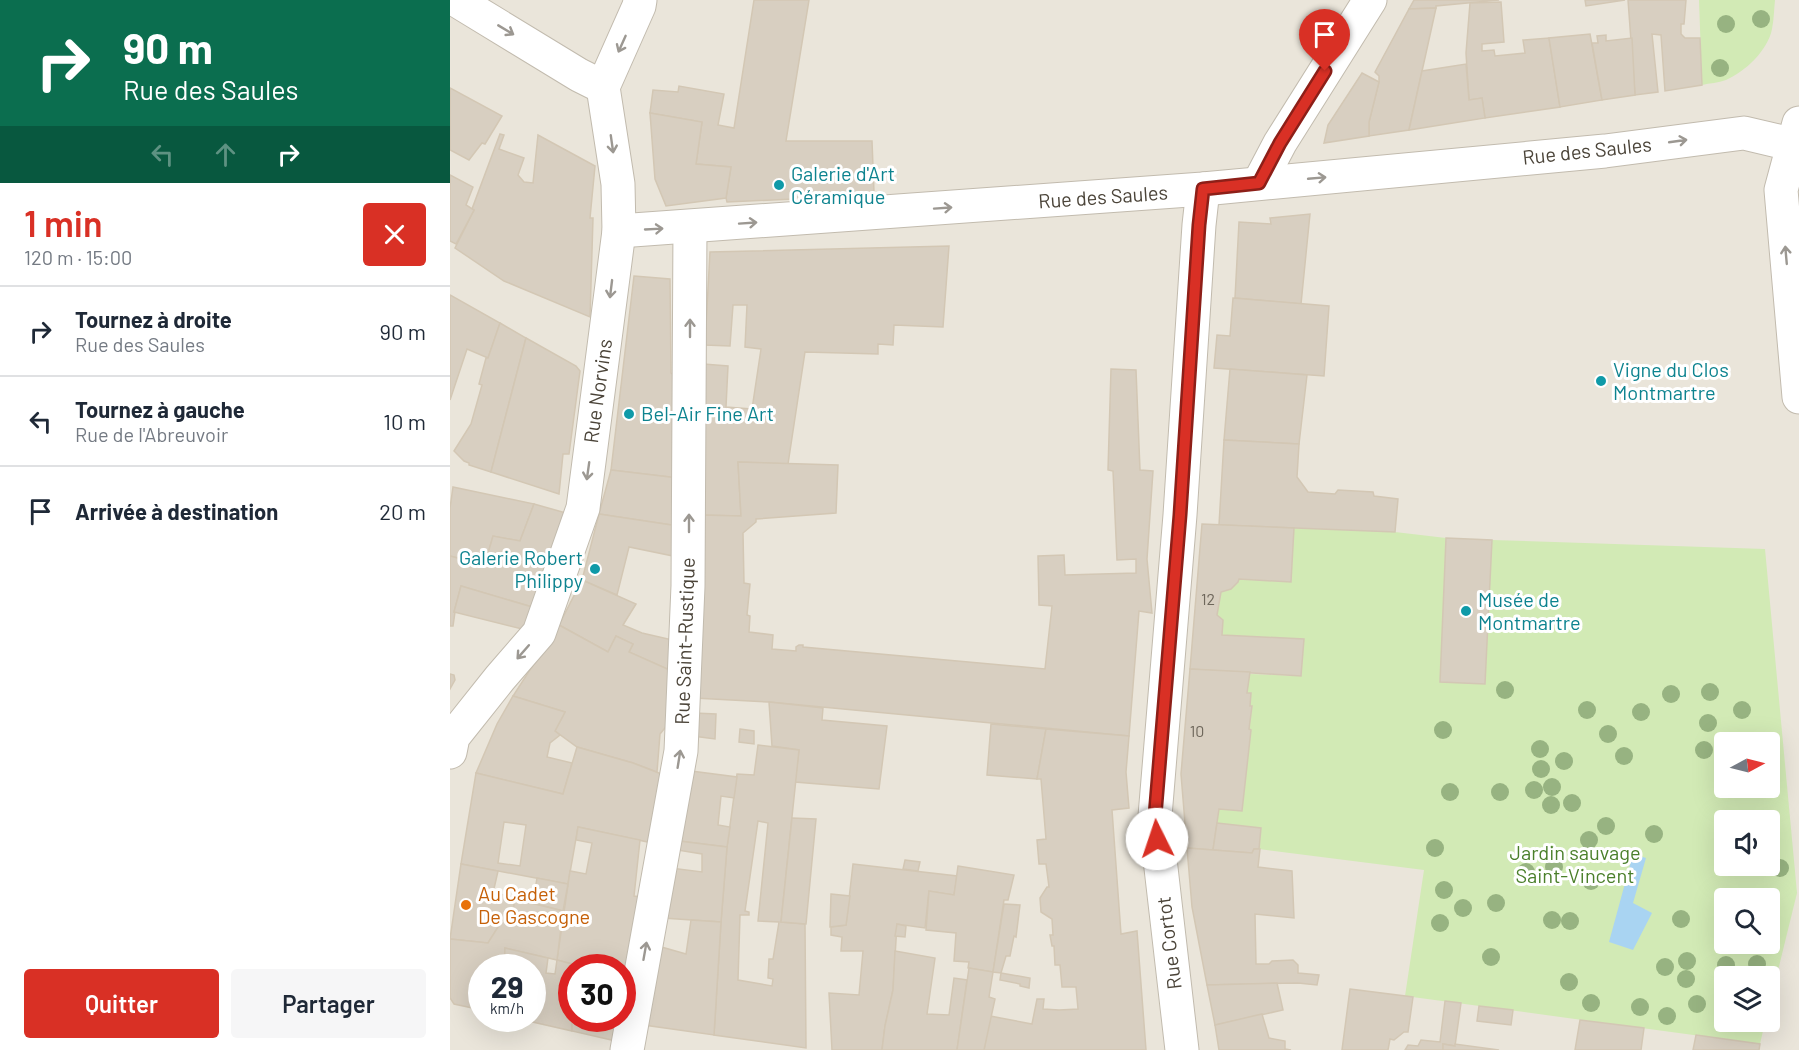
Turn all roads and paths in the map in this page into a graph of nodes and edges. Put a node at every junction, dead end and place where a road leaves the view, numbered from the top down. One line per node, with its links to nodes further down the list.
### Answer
1 (456, 0): 4 (street, one-way to 4)
2 (640, 0): 4 (street, one-way to 4)
3 (1370, 0): 6 (street)
4 (603, 87): 9 (street, Rue Norvins, one-way to 9)
5 (1797, 138): 6 (street, Rue des Saules, one-way to 5); 10 (street, one-way to 5)
6 (1259, 183): 7 (street, Rue des Saules)
7 (1203, 189): 8 (street, Rue des Saules, one-way to 7); 13 (street, Rue Cortot)
8 (690, 227): 9 (street, Rue des Saules, one-way to 8); 12 (street, Rue Saint-Rustique, one-way to 8)
9 (619, 231): 11 (street, Rue Norvins, one-way to 11)
10 (1799, 397)
11 (450, 752)
12 (627, 1050)
13 (1182, 1050)

